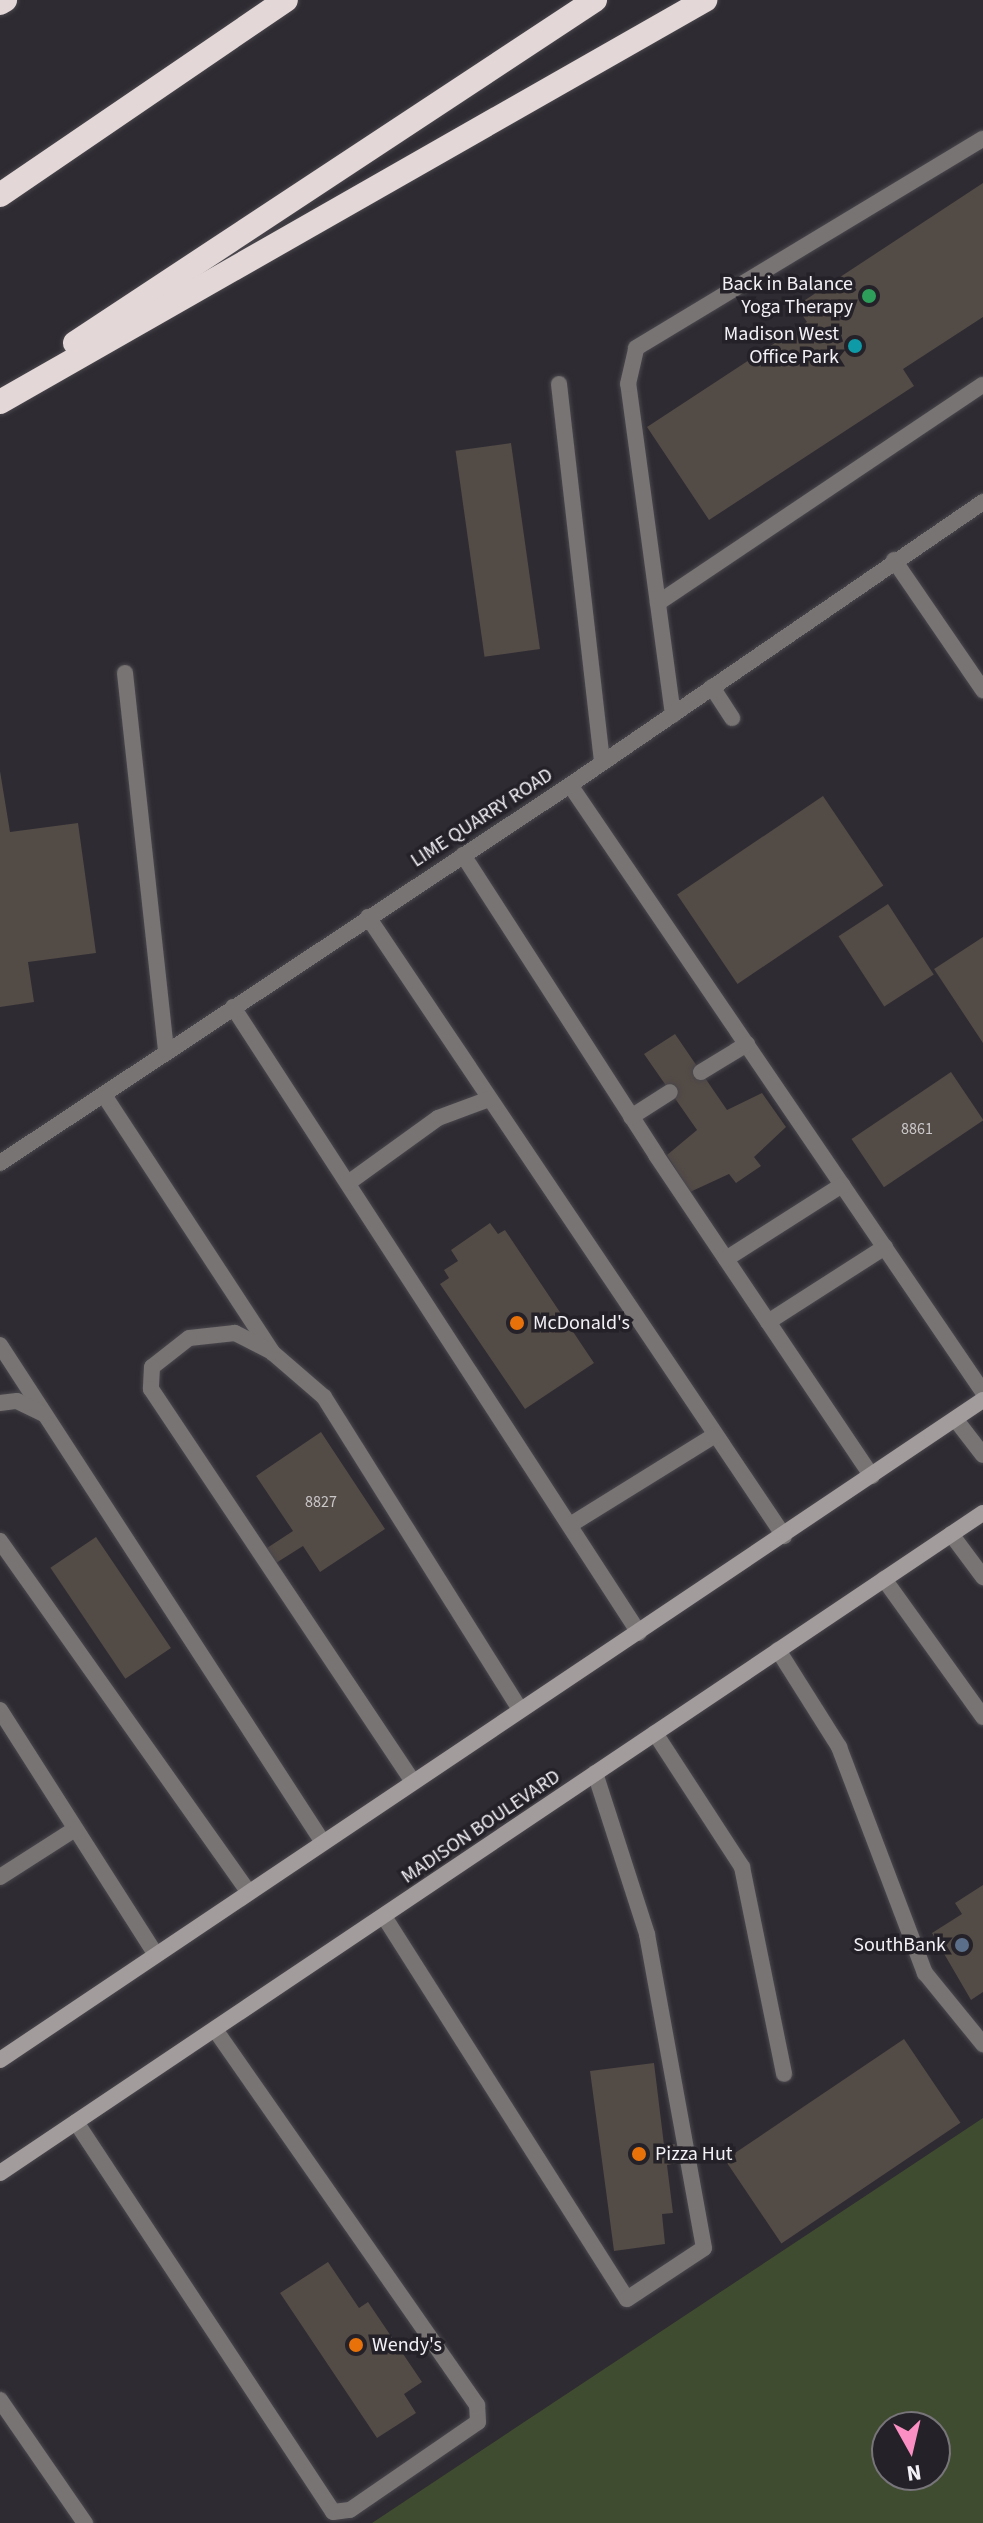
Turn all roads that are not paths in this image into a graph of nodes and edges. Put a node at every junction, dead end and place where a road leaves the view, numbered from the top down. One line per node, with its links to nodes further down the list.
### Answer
1 (286, 0): 5 (highway)
2 (595, 0): 8 (highway)
3 (705, 0): 9 (highway)
4 (983, 139): 12 (street)
5 (0, 195)
6 (559, 384): 18 (street)
7 (983, 385): 12 (street)
8 (0, 393)
9 (0, 402)
10 (983, 502): 11 (street, LIME QUARRY ROAD)
11 (894, 560): 14 (street, LIME QUARRY ROAD); 15 (street)
12 (658, 603): 16 (street)
13 (125, 673): 24 (street)
14 (712, 687): 16 (street, LIME QUARRY ROAD); 17 (street)
15 (983, 690)
16 (673, 715): 18 (street, LIME QUARRY ROAD)
17 (732, 718)
18 (602, 762): 19 (street, LIME QUARRY ROAD)
19 (570, 785): 20 (street, LIME QUARRY ROAD); 23 (street)
20 (463, 855): 21 (street, LIME QUARRY ROAD); 29 (street)
21 (368, 917): 22 (street, LIME QUARRY ROAD); 28 (street)
22 (233, 1007): 24 (street, LIME QUARRY ROAD); 31 (street)
23 (747, 1044): 25 (street); 32 (street)
24 (166, 1051): 27 (street, LIME QUARRY ROAD)
25 (701, 1072)
26 (670, 1092): 29 (street)
27 (104, 1095): 30 (street, LIME QUARRY ROAD); 37 (street)
28 (489, 1099): 31 (street); 43 (street)
29 (631, 1117): 34 (street)
30 (0, 1163)
31 (348, 1183): 47 (street)
32 (842, 1185): 33 (street); 34 (street)
33 (885, 1247): 35 (street); 38 (street)
34 (726, 1259): 35 (street)
35 (768, 1322): 45 (street)
36 (0, 1345): 41 (street)
37 (273, 1353): 55 (street); 60 (street)
38 (983, 1392)
39 (983, 1400): 42 (main road)
40 (0, 1403): 41 (street)
41 (45, 1414): 62 (street)
42 (956, 1420): 44 (street); 45 (main road)
43 (715, 1435): 47 (street); 49 (street)
44 (983, 1455)
45 (872, 1476): 49 (main road)
46 (983, 1513): 48 (main road, MADISON BOULEVARD)
47 (570, 1525): 53 (street)
48 (951, 1534): 51 (street); 52 (main road, MADISON BOULEVARD)
49 (784, 1536): 53 (main road)
50 (0, 1541): 64 (street)
51 (983, 1577)
52 (884, 1579): 54 (main road, MADISON BOULEVARD); 57 (street)
53 (639, 1633): 55 (main road)
54 (778, 1650): 58 (main road, MADISON BOULEVARD); 68 (street)
55 (520, 1709): 60 (main road)
56 (0, 1710): 61 (street)
57 (983, 1717)
58 (655, 1733): 59 (main road, MADISON BOULEVARD); 70 (street)
59 (595, 1773): 65 (main road, MADISON BOULEVARD); 65 (street)
60 (412, 1780): 62 (main road)
61 (75, 1829): 63 (street); 66 (street)
62 (322, 1841): 64 (main road)
63 (0, 1877)
64 (248, 1891): 66 (main road)
65 (385, 1918): 67 (main road, MADISON BOULEVARD)
66 (155, 1953): 69 (main road)
67 (215, 2029): 71 (main road, MADISON BOULEVARD); 71 (street)
68 (983, 2044)
69 (0, 2060)
70 (784, 2074)
71 (76, 2122): 72 (main road, MADISON BOULEVARD)
72 (0, 2173)
73 (0, 2400): 74 (street)
74 (85, 2523)

